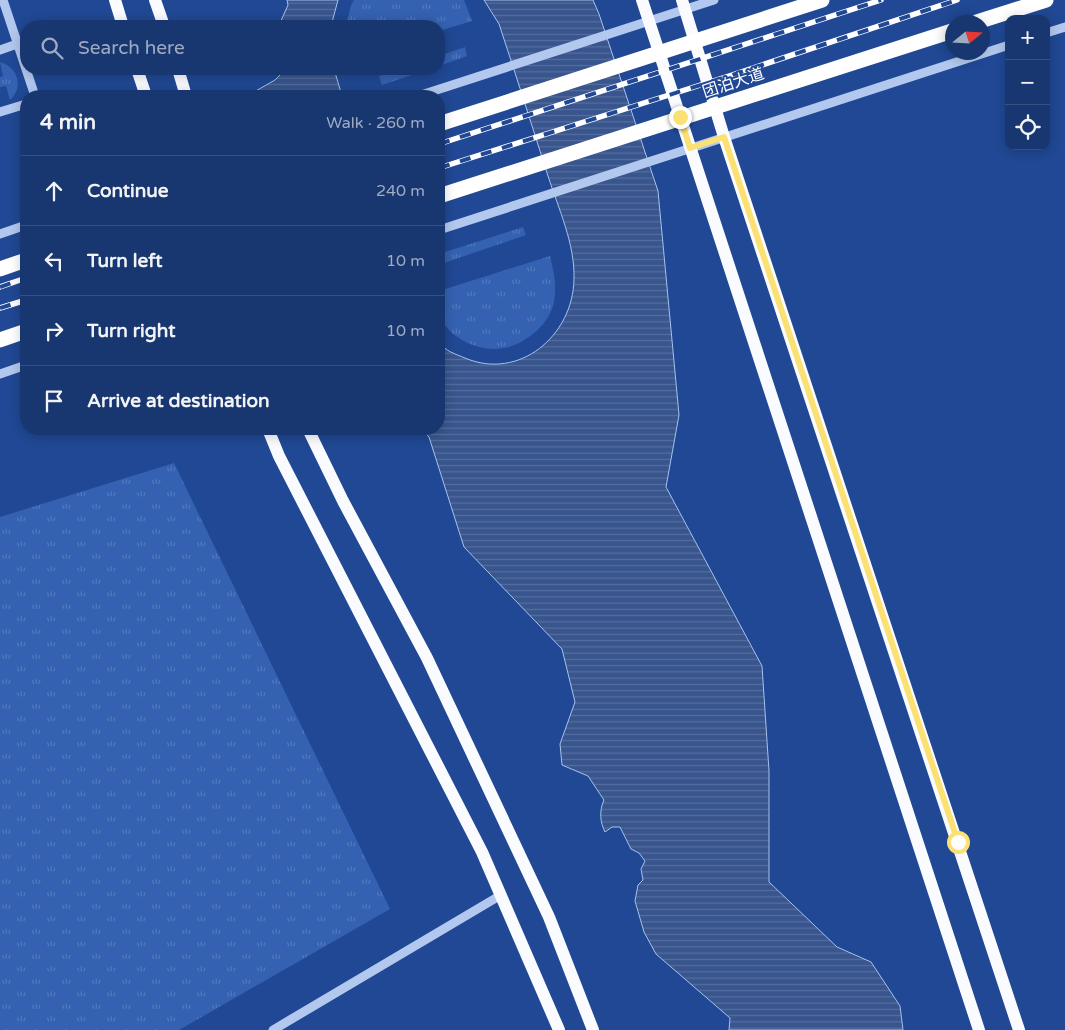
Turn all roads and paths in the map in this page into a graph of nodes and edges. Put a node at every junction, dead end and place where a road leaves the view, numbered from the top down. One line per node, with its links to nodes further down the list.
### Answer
1 (3, 0): 17 (street)
2 (115, 0): 10 (main road)
3 (155, 0): 11 (main road)
4 (642, 0): 12 (main road)
5 (714, 0): 8 (street)
6 (822, 0): 16 (highway)
7 (1046, 0): 9 (highway)
8 (683, 5): 12 (street); 16 (main road)
9 (990, 18)
10 (121, 20)
11 (162, 20)
12 (649, 21): 20 (main road); 28 (street)
13 (1065, 27): 15 (street)
14 (945, 32): 30 (highway, 团泊大道)
15 (1050, 32)
16 (694, 41): 20 (highway); 30 (main road)
17 (17, 44): 19 (street); 21 (street)
18 (1005, 46): 34 (street)
19 (0, 50)
20 (659, 52): 32 (main road); 33 (highway)
21 (20, 53)
22 (28, 75): 25 (street)
23 (139, 75): 26 (main road)
24 (180, 75): 27 (main road)
25 (33, 90)
26 (144, 90)
27 (184, 90)
28 (437, 90)
29 (20, 106): 31 (street)
30 (715, 106): 32 (highway, 团泊大道); 34 (main road)
31 (0, 112)
32 (680, 117): 35 (main road); 36 (highway, 团泊大道)
33 (445, 122)
34 (724, 137): 35 (street); 53 (main road)
35 (690, 148): 38 (street); 52 (main road)
36 (445, 194)
37 (20, 227): 39 (street)
38 (445, 228)
39 (0, 234)
40 (20, 262): 41 (highway)
41 (0, 269)
42 (20, 333): 43 (highway)
43 (0, 340)
44 (20, 367): 45 (street)
45 (0, 374)
46 (271, 435): 48 (main road)
47 (311, 435): 51 (main road)
48 (501, 895): 49 (street); 50 (main road)
49 (273, 1030)
50 (559, 1030)
51 (593, 1030)
52 (979, 1030)
53 (1019, 1030)

